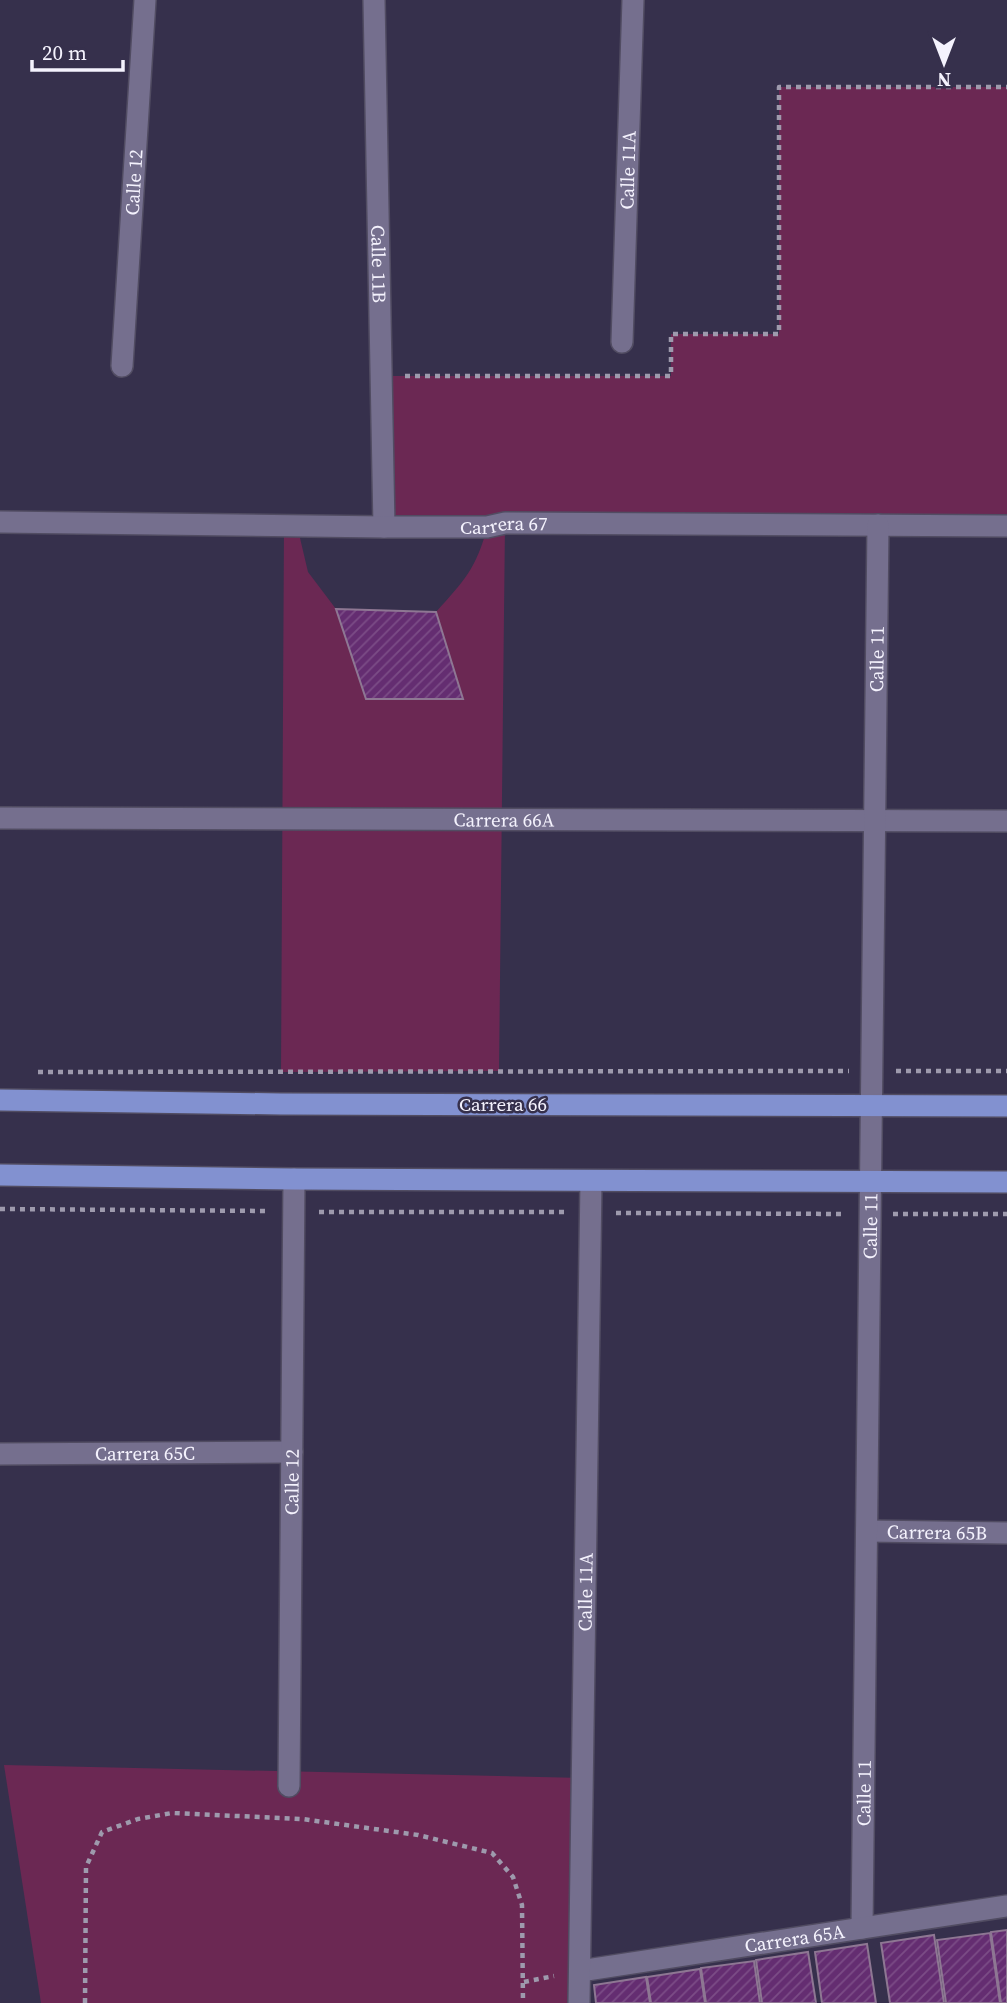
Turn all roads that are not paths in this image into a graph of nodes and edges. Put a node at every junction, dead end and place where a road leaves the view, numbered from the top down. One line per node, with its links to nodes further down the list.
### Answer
1 (145, 0): 5 (street, Calle 12)
2 (374, 0): 9 (street, Calle 11B)
3 (633, 0): 4 (street, Calle 11A)
4 (622, 342)
5 (122, 366)
6 (0, 522): 9 (street, Carrera 67)
7 (878, 525): 8 (street, Carrera 67); 9 (street, Carrera 67); 12 (street, Calle 11)
8 (1007, 526)
9 (384, 527)
10 (0, 818): 12 (street, Carrera 66A)
11 (1007, 821): 12 (street, Carrera 66A)
12 (875, 822): 14 (street, Calle 11)
13 (0, 1100): 14 (main road, Carrera 66)
14 (872, 1106): 15 (main road, Carrera 66); 19 (street, Calle 11)
15 (1007, 1106)
16 (0, 1175): 17 (main road)
17 (294, 1179): 18 (main road); 21 (street, Calle 12)
18 (591, 1181): 19 (main road); 28 (street, Calle 11A)
19 (871, 1182): 20 (main road); 23 (street, Calle 11)
20 (1007, 1182)
21 (292, 1452): 22 (street, Carrera 65C); 25 (street, Calle 12)
22 (0, 1454)
23 (867, 1531): 24 (street, Carrera 65B); 27 (street, Calle 11)
24 (1007, 1533)
25 (289, 1786)
26 (1007, 1906): 27 (street, Carrera 65A)
27 (862, 1928): 28 (street, Carrera 65A)
28 (580, 1971): 29 (street, Calle 11A)
29 (579, 2003)

